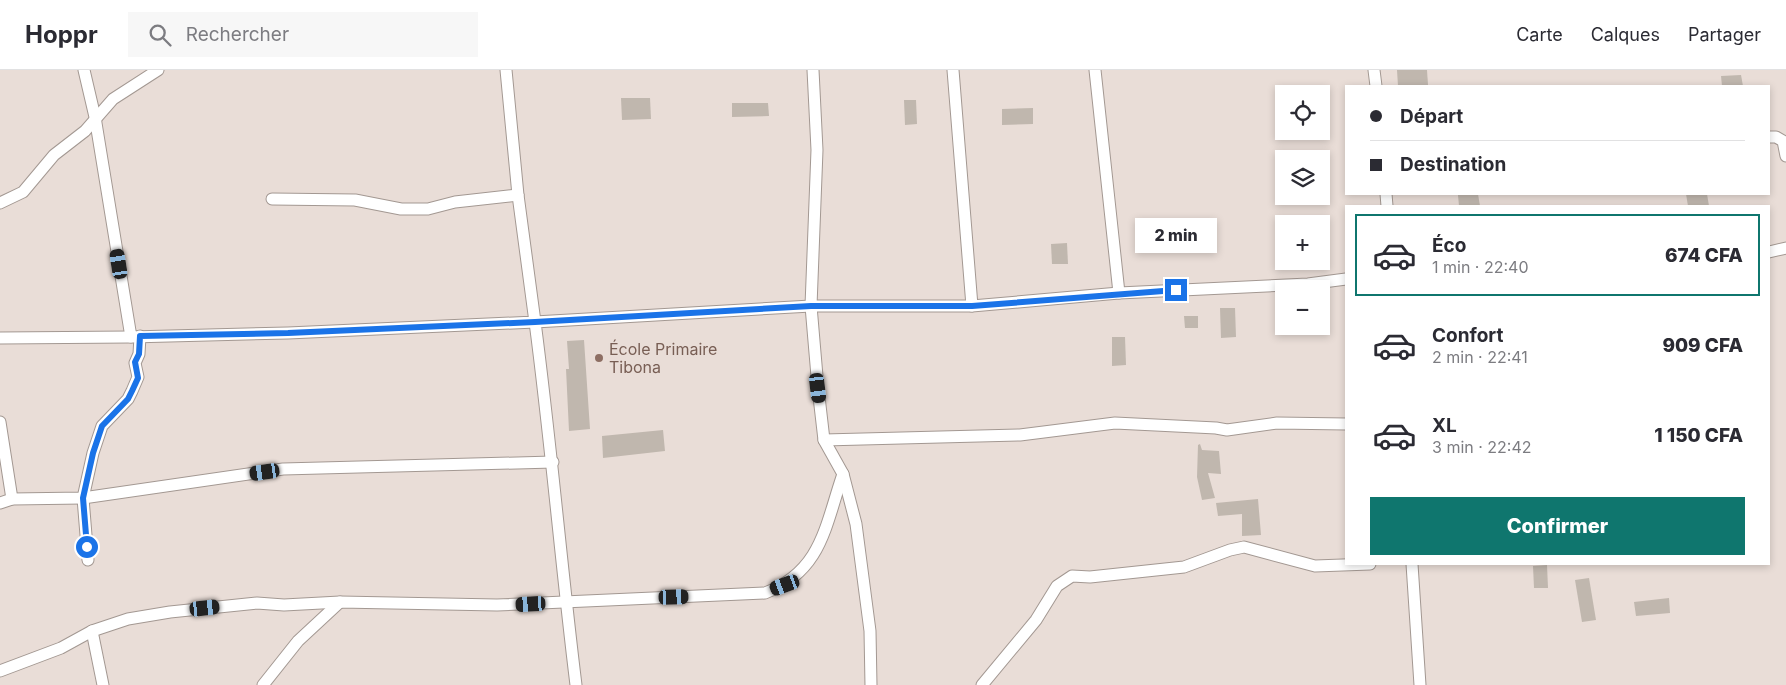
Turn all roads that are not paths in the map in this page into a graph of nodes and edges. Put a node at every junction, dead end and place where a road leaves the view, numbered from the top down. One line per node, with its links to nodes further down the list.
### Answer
1 (84, 70): 9 (street)
2 (158, 70): 9 (street)
3 (506, 70): 12 (street)
4 (812, 70): 19 (street)
5 (952, 70): 20 (street)
6 (1095, 70): 18 (street)
7 (1374, 70): 8 (street)
8 (1376, 85)
9 (95, 118): 14 (street); 22 (street)
10 (1770, 137): 11 (street)
11 (1786, 156)
12 (518, 195): 13 (street); 21 (street)
13 (272, 198)
14 (0, 203)
15 (1786, 248): 16 (street)
16 (1770, 252)
17 (1345, 279): 18 (street)
18 (1119, 293): 20 (street)
19 (811, 306): 20 (street); 21 (street); 26 (street)
20 (972, 306)
21 (535, 322): 22 (street); 27 (street)
22 (136, 336): 23 (street); 29 (street)
23 (0, 338)
24 (0, 422): 30 (street)
25 (1345, 424): 26 (street)
26 (824, 440): 28 (street)
27 (553, 462): 29 (street); 36 (street)
28 (843, 474): 36 (street); 42 (street)
29 (83, 498): 30 (street); 32 (street)
30 (12, 499): 31 (street)
31 (0, 503)
32 (88, 560)
33 (1345, 565): 43 (street)
34 (1412, 565): 44 (street)
35 (340, 602): 36 (street); 37 (street); 41 (street)
36 (565, 602): 39 (street)
37 (92, 631): 38 (street); 40 (street)
38 (0, 672)
39 (574, 682)
40 (103, 685)
41 (264, 685)
42 (871, 685)
43 (982, 685)
44 (1420, 685)

